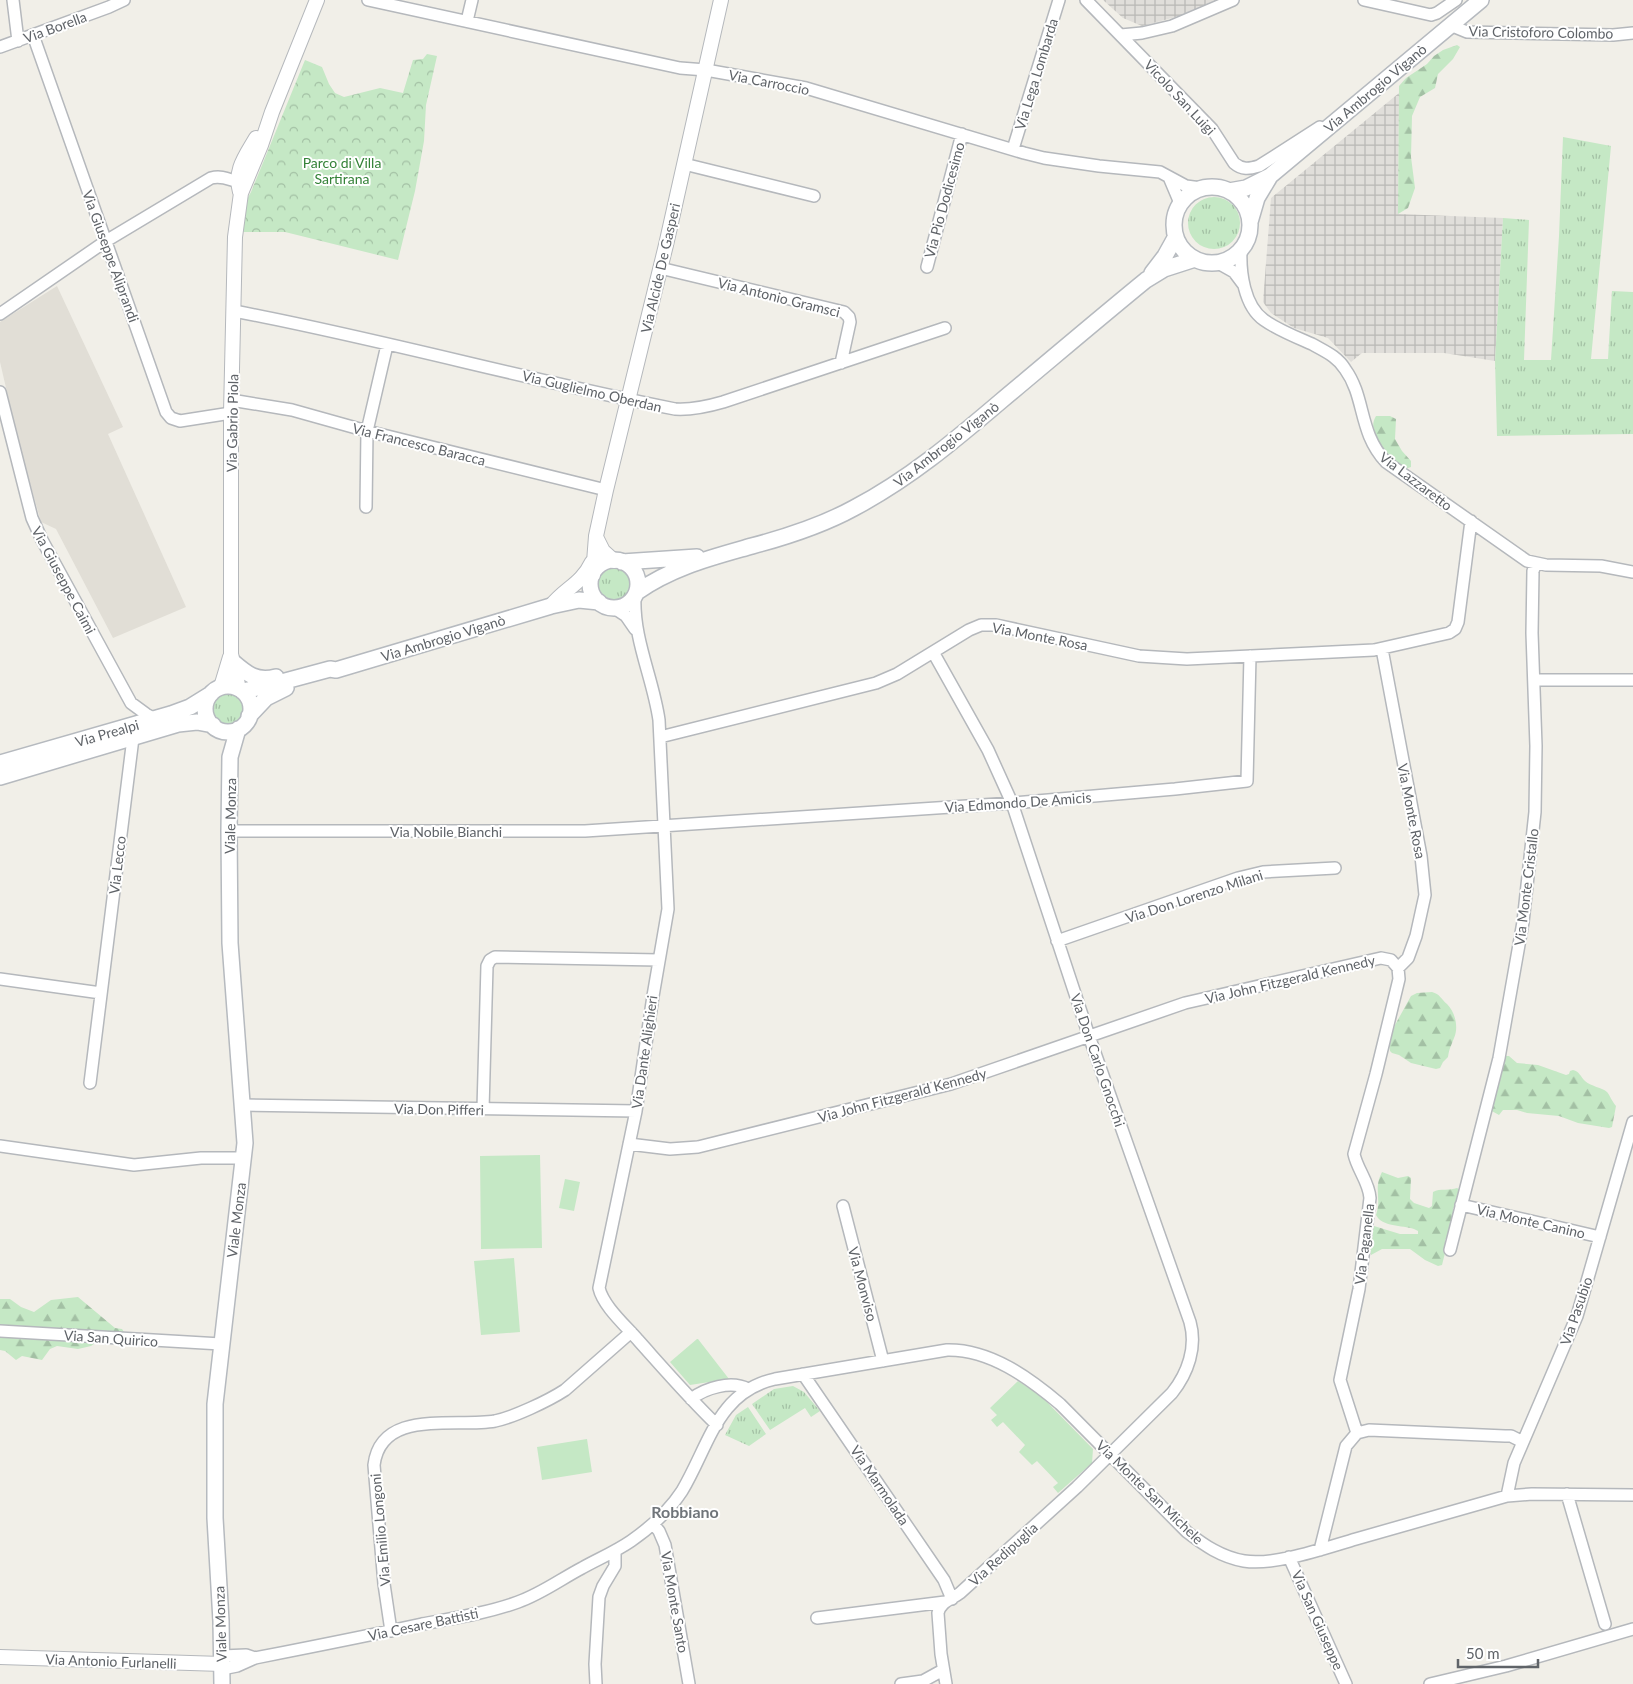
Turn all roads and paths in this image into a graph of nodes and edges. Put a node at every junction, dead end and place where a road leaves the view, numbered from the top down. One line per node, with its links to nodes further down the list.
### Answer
1 (14, 0): 18 (street)
2 (124, 0): 16 (street, Via Borella)
3 (317, 0): 27 (street)
4 (368, 0): 13 (street, Via Carroccio)
5 (472, 0): 13 (street)
6 (721, 0): 20 (street, Via Alcide De Gasperi)
7 (1059, 0): 23 (street, Via Lega Lombarda)
8 (1086, 0): 17 (street, Vicolo San Luigi)
9 (1233, 0): 17 (street)
10 (1364, 0): 11 (street)
11 (1456, 0)
12 (1476, 1): 14 (main road, Via Ambrogio Viganò)
13 (467, 21): 20 (street, Via Carroccio)
14 (1450, 25): 15 (street, Via Cristoforo Colombo); 21 (main road, Via Ambrogio Viganò)
15 (1633, 33)
16 (33, 35): 18 (street, Via Borella); 34 (street, Via Giuseppe Aliprandi)
17 (1121, 35): 21 (street, Vicolo San Luigi)
18 (18, 41): 19 (street, Via Borella)
19 (0, 47)
20 (706, 70): 22 (street, Via Carroccio); 24 (street, Via Alcide De Gasperi)
21 (1329, 126): 26 (main road, Via Ambrogio Viganò)
22 (962, 134): 23 (street, Via Carroccio); 38 (street, Via Pio Dodicesimo)
23 (1013, 149): 25 (street, Via Carroccio)
24 (684, 164): 30 (street); 39 (street, Via Alcide De Gasperi)
25 (1166, 174): 28 (street, Via Carroccio); 31 (street)
26 (1270, 176): 29 (main road, Via Ambrogio Viganò); 32 (main road, Via Ambrogio Viganò)
27 (243, 179): 34 (street); 42 (street, Via Gabrio Piola)
28 (1201, 188): 29 (main road, Via Ambrogio Viganò); 31 (main road)
29 (1229, 190): 32 (main road)
30 (814, 196)
31 (1180, 203): 33 (main road, Via Ambrogio Viganò)
32 (1250, 222): 35 (main road, Via Ambrogio Viganò)
33 (1175, 238): 36 (main road); 40 (main road, Via Ambrogio Viganò)
34 (106, 241): 43 (street); 49 (street, Via Giuseppe Aliprandi)
35 (1241, 250): 37 (main road); 41 (street, Via Lazzaretto)
36 (1195, 259): 37 (main road, Via Ambrogio Viganò); 40 (main road, Via Ambrogio Viganò)
37 (1218, 263): 41 (street, Via Lazzaretto)
38 (927, 266)
39 (660, 268): 46 (street, Via Antonio Gramsci); 48 (street, Via Alcide De Gasperi)
40 (1146, 280): 55 (main road, Via Ambrogio Viganò)
41 (1245, 287): 53 (street, Via Lazzaretto)
42 (234, 311): 45 (street, Via Guglielmo Oberdan); 49 (street, Via Gabrio Piola)
43 (0, 314)
44 (945, 328): 46 (street, Via Guglielmo Oberdan)
45 (387, 345): 48 (street, Via Guglielmo Oberdan); 50 (street)
46 (841, 364): 48 (street, Via Guglielmo Oberdan)
47 (0, 392): 75 (street, Via Giuseppe Caimi)
48 (628, 399): 51 (street, Via Alcide De Gasperi)
49 (231, 406): 50 (street, Via Francesco Baracca); 69 (street, Via Gabrio Piola)
50 (366, 431): 51 (street, Via Francesco Baracca); 52 (street)
51 (606, 490): 54 (street, Via Alcide De Gasperi)
52 (366, 507)
53 (1471, 521): 58 (street, Via Lazzaretto); 66 (street, Via Monte Rosa)
54 (596, 536): 56 (street, Via Alcide De Gasperi); 57 (street)
55 (716, 555): 57 (main road, Via Ambrogio Viganò); 61 (main road, Via Ambrogio Viganò)
56 (594, 556): 60 (street, Via Alcide De Gasperi); 63 (street)
57 (618, 561): 60 (main road); 61 (main road)
58 (1536, 563): 59 (street, Via Lazzaretto); 71 (street, Via Monte Cristallo)
59 (1633, 572)
60 (592, 580): 62 (main road); 63 (main road, Via Ambrogio Viganò)
61 (636, 594): 64 (main road); 65 (street, Via Dante Alighieri)
62 (599, 602): 63 (main road, Via Ambrogio Viganò); 64 (main road)
63 (551, 606): 70 (main road, Via Ambrogio Viganò)
64 (614, 608): 65 (street, Via Dante Alighieri)
65 (638, 635): 81 (street, Via Dante Alighieri)
66 (1382, 649): 68 (street, Via Monte Rosa); 91 (street, Via Monte Rosa)
67 (933, 652): 68 (street, Via Monte Rosa); 81 (street, Via Monte Rosa); 85 (street, Via Don Carlo Gnocchi)
68 (1250, 656): 85 (street, Via Edmondo De Amicis)
69 (232, 658): 70 (main road); 73 (street, Via Gabrio Piola); 74 (street, Via Gabrio Piola)
70 (329, 670): 73 (main road, Via Ambrogio Viganò); 76 (main road, Via Ambrogio Viganò)
71 (1534, 680): 72 (street); 103 (street, Via Monte Cristallo)
72 (1633, 680)
73 (240, 690): 74 (main road); 76 (main road)
74 (216, 691): 77 (main road, Via Prealpi); 78 (main road)
75 (131, 703): 77 (street); 80 (street, Via Lecco)
76 (249, 716): 79 (main road)
77 (155, 719): 80 (main road, Via Prealpi)
78 (216, 727): 79 (main road); 80 (main road, Via Prealpi); 82 (main road, Viale Monza)
79 (238, 729): 82 (main road, Viale Monza)
80 (131, 733): 83 (main road, Via Prealpi); 84 (main road, Via Prealpi); 93 (street, Via Lecco)
81 (660, 737): 86 (street, Via Dante Alighieri)
82 (230, 757): 87 (main road, Viale Monza)
83 (0, 764)
84 (0, 777)
85 (1012, 803): 86 (street, Via Edmondo De Amicis); 89 (street, Via Don Carlo Gnocchi)
86 (663, 826): 87 (street, Via Nobile Bianchi); 90 (street, Via Dante Alighieri)
87 (229, 831): 96 (main road, Viale Monza)
88 (1335, 868): 89 (street, Via Don Lorenzo Milani)
89 (1057, 941): 94 (street, Via Don Carlo Gnocchi)
90 (659, 960): 97 (street); 98 (street, Via Dante Alighieri)
91 (1398, 968): 94 (street, Via John Fitzgerald Kennedy); 115 (street, Via Paganella)
92 (0, 979): 93 (street)
93 (101, 993): 95 (street, Via Lecco)
94 (1089, 1036): 100 (street, Via John Fitzgerald Kennedy); 117 (street, Via Don Carlo Gnocchi)
95 (90, 1083)
96 (242, 1105): 97 (street, Via Don Pifferi); 102 (main road, Viale Monza)
97 (483, 1109): 98 (street, Via Don Pifferi)
98 (636, 1111): 100 (street, Via Dante Alighieri)
99 (1633, 1122): 105 (street, Via Pasubio)
100 (629, 1144): 108 (street, Via Dante Alighieri)
101 (0, 1146): 102 (street)
102 (244, 1158): 109 (main road, Viale Monza)
103 (1461, 1205): 105 (street, Via Monte Canino); 106 (street, Via Monte Cristallo)
104 (842, 1206): 110 (street, Via Monviso)
105 (1600, 1237): 116 (street, Via Pasubio)
106 (1450, 1250)
107 (0, 1331): 109 (street, Via San Quirico)
108 (631, 1332): 113 (street, Via Dante Alighieri); 129 (street, Via Emilio Longoni)
109 (221, 1344): 132 (main road, Viale Monza)
110 (883, 1361): 111 (street, Via Monte San Michele); 117 (street, Via Monte San Michele)
111 (803, 1374): 112 (street, Via Monte San Michele); 125 (street, Via Marmolada)
112 (748, 1390): 113 (street); 114 (street, Via Monte San Michele)
113 (691, 1399): 114 (street, Via Dante Alighieri)
114 (716, 1425): 121 (street, Via Monte San Michele)
115 (1357, 1433): 116 (street); 122 (street)
116 (1523, 1442): 120 (street, Via Pasubio)
117 (1110, 1455): 124 (street, Via Monte San Michele); 125 (street, Via Redipuglia)
118 (1567, 1494): 119 (street, Via Monte San Michele); 120 (street, Via Monte San Michele); 127 (street)
119 (1633, 1495)
120 (1507, 1496): 122 (street, Via Monte San Michele)
121 (653, 1524): 123 (street, Via Cesare Battisti); 134 (street, Via Monte Santo)
122 (1320, 1550): 124 (street, Via Monte San Michele)
123 (615, 1552): 129 (street, Via Cesare Battisti); 133 (street)
124 (1289, 1557): 137 (street, Via San Giuseppe)
125 (948, 1600): 126 (street); 131 (street)
126 (817, 1618)
127 (1605, 1624)
128 (1633, 1629): 138 (street)
129 (391, 1631): 132 (street, Via Cesare Battisti)
130 (0, 1657): 132 (street, Via Antonio Furlanelli)
131 (944, 1670): 135 (street); 136 (street)
132 (222, 1671)
133 (596, 1684)
134 (689, 1684)
135 (901, 1684)
136 (946, 1684)
137 (1346, 1684)
138 (1430, 1684)

